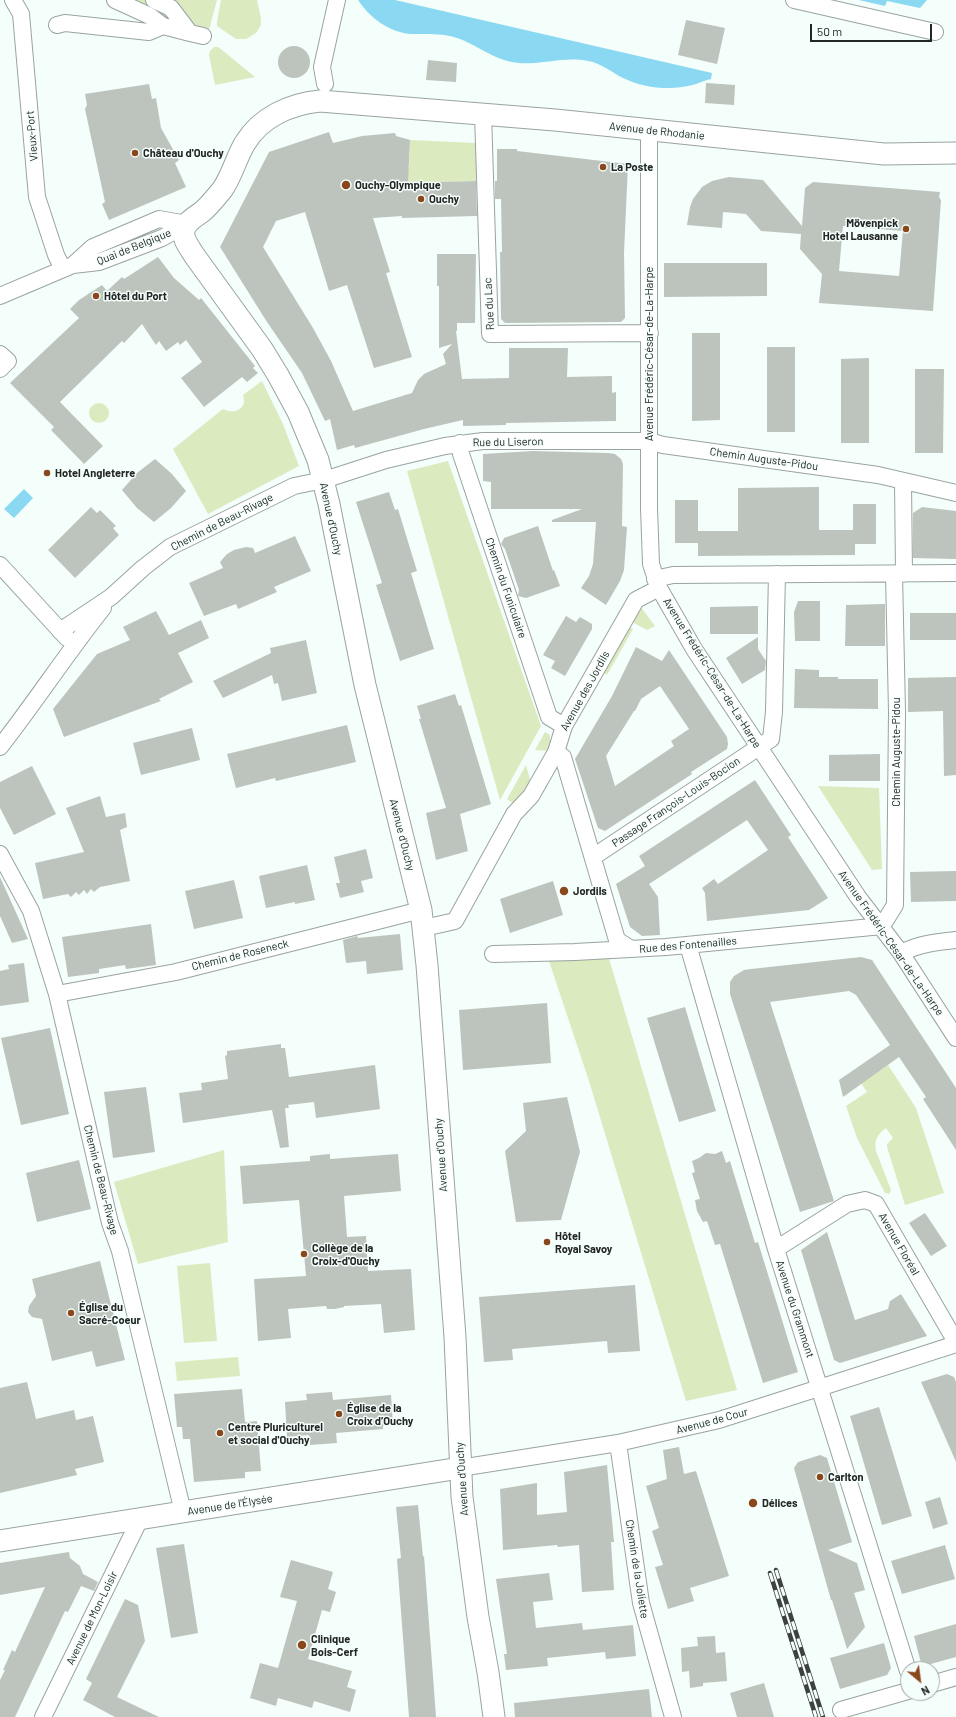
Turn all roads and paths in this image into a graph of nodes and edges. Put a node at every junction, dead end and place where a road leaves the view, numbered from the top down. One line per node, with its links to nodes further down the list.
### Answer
1 (13, 0): 14 (street, Vieux-Port)
2 (115, 0): 7 (street)
3 (154, 0): 7 (street)
4 (337, 0): 9 (street)
5 (794, 0): 8 (street)
6 (57, 25): 7 (street)
7 (163, 26)
8 (935, 32)
9 (325, 84)
10 (483, 114): 11 (main road, Avenue de Rhodanie); 13 (main road, Avenue de Rhodanie); 16 (street, Rue du Lac)
11 (650, 131): 12 (main road, Avenue de Rhodanie); 16 (street, Avenue Frédéric-César-de-La-Harpe)
12 (956, 153)
13 (187, 224): 14 (street, Quai de Belgique); 21 (main road, Avenue d'Ouchy)
14 (68, 267): 15 (street, Quai de Belgique)
15 (0, 296)
16 (650, 333): 19 (street, Avenue Frédéric-César-de-La-Harpe)
17 (0, 354): 18 (street)
18 (0, 369)
19 (649, 440): 20 (street, Rue du Liseron); 22 (street, Chemin Auguste-Pidou); 28 (street, Avenue Frédéric-César-de-La-Harpe)
20 (460, 443): 21 (street, Rue du Liseron); 32 (street, Chemin du Funiculaire)
21 (324, 480): 29 (street, Chemin de Beau-Rivage); 38 (main road, Avenue d'Ouchy)
22 (903, 481): 23 (street, Chemin Auguste-Pidou); 27 (street, Chemin Auguste-Pidou)
23 (956, 493)
24 (0, 565): 30 (street)
25 (956, 573): 27 (street)
26 (777, 574): 27 (street); 28 (street); 34 (street)
27 (899, 574): 39 (street, Chemin Auguste-Pidou)
28 (657, 584): 32 (street, Avenue des Jordils); 34 (street, Avenue Frédéric-César-de-La-Harpe)
29 (111, 597): 30 (street, Chemin de Beau-Rivage); 31 (street, Chemin de Beau-Rivage)
30 (60, 631): 31 (street)
31 (73, 645): 33 (street, Chemin de Beau-Rivage)
32 (564, 726): 35 (street, Avenue des Jordils)
33 (4, 742)
34 (759, 747): 37 (street, Passage François-Louis-Bocion); 39 (street, Avenue Frédéric-César-de-La-Harpe)
35 (556, 752): 37 (street); 38 (street, Avenue des Jordils)
36 (0, 854): 45 (street, Chemin de Beau-Rivage)
37 (593, 857): 42 (street)
38 (423, 919): 45 (street, Chemin de Roseneck); 51 (main road, Avenue d'Ouchy)
39 (882, 926): 41 (street, Rue des Fontenailles); 44 (street, Avenue Frédéric-César-de-La-Harpe)
40 (956, 940): 44 (street)
41 (688, 945): 42 (street, Rue des Fontenailles); 47 (street, Avenue du Grammont)
42 (631, 949): 43 (street, Rue des Fontenailles)
43 (493, 954)
44 (901, 954): 46 (street, Avenue Frédéric-César-de-La-Harpe)
45 (57, 994): 52 (street, Chemin de Beau-Rivage)
46 (956, 1038)
47 (776, 1249): 48 (street, Avenue Floréal); 49 (street, Avenue du Grammont)
48 (956, 1343): 49 (street, Avenue de Cour)
49 (820, 1388): 50 (street, Avenue de Cour); 55 (street, Avenue du Grammont)
50 (618, 1443): 51 (street, Avenue de Cour); 62 (street, Chemin de la Joliette)
51 (460, 1468): 52 (main road, Avenue de l'Élysée); 61 (main road, Avenue d'Ouchy)
52 (183, 1512): 53 (main road, Avenue de l'Élysée)
53 (140, 1519): 54 (main road, Avenue de l'Élysée); 60 (street, Avenue de Mon-Loisir)
54 (0, 1541)
55 (905, 1661)
56 (956, 1677): 57 (street)
57 (940, 1682)
58 (900, 1693): 59 (street)
59 (841, 1710)
60 (43, 1717)
61 (494, 1717)
62 (673, 1717)

